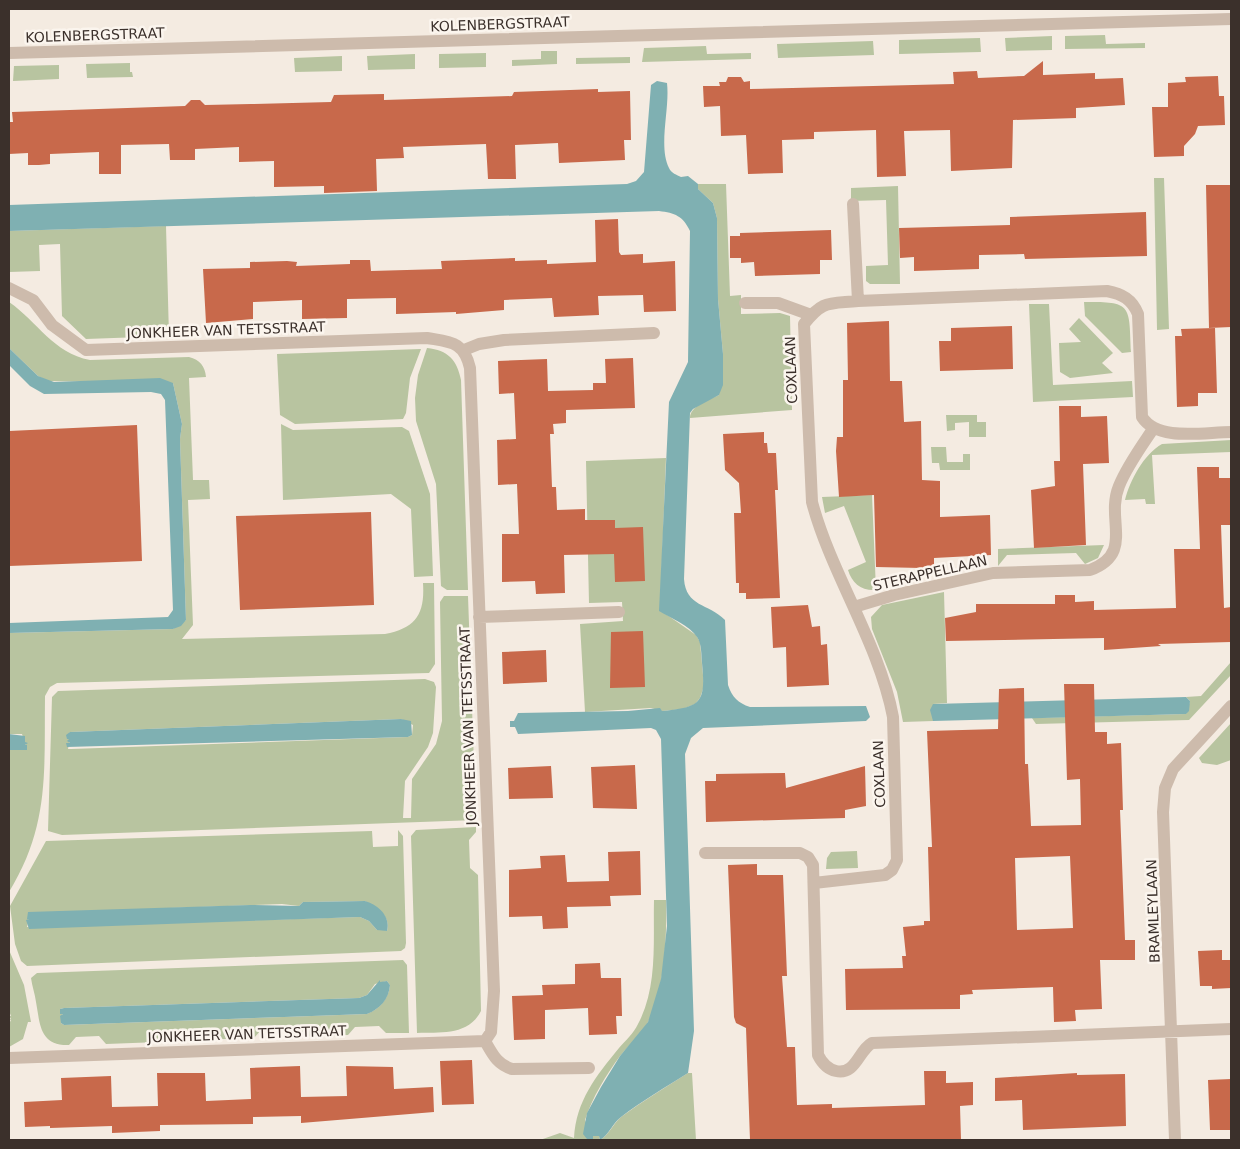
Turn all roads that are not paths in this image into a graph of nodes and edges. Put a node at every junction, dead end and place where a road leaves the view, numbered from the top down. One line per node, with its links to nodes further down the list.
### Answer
1 (1231, 19): 2 (street, KOLENBERGSTRAAT)
2 (9, 53)
3 (853, 204): 5 (street)
4 (9, 288): 9 (street, JONKHEER VAN TETSSTRAAT)
5 (858, 302): 7 (street); 10 (street)
6 (745, 303): 7 (street)
7 (811, 315): 12 (street, COXLAAN)
8 (654, 333): 9 (street)
9 (464, 350): 14 (street, JONKHEER VAN TETSSTRAAT)
10 (1153, 429): 11 (street); 12 (street, STERAPPELLAAN)
11 (1231, 432)
12 (854, 607): 17 (street, COXLAAN)
13 (619, 612): 14 (street, JONKHEER VAN TETSSTRAAT)
14 (479, 617): 20 (street, JONKHEER VAN TETSSTRAAT)
15 (1231, 706): 19 (street, BRAMLEYLAAN)
16 (705, 853): 17 (street)
17 (814, 883): 19 (street)
18 (1231, 1029): 19 (street)
19 (1173, 1031): 23 (street, BRAMLEYLAAN)
20 (485, 1041): 21 (street, JONKHEER VAN TETSSTRAAT); 22 (street)
21 (9, 1058)
22 (588, 1068)
23 (1175, 1140)

